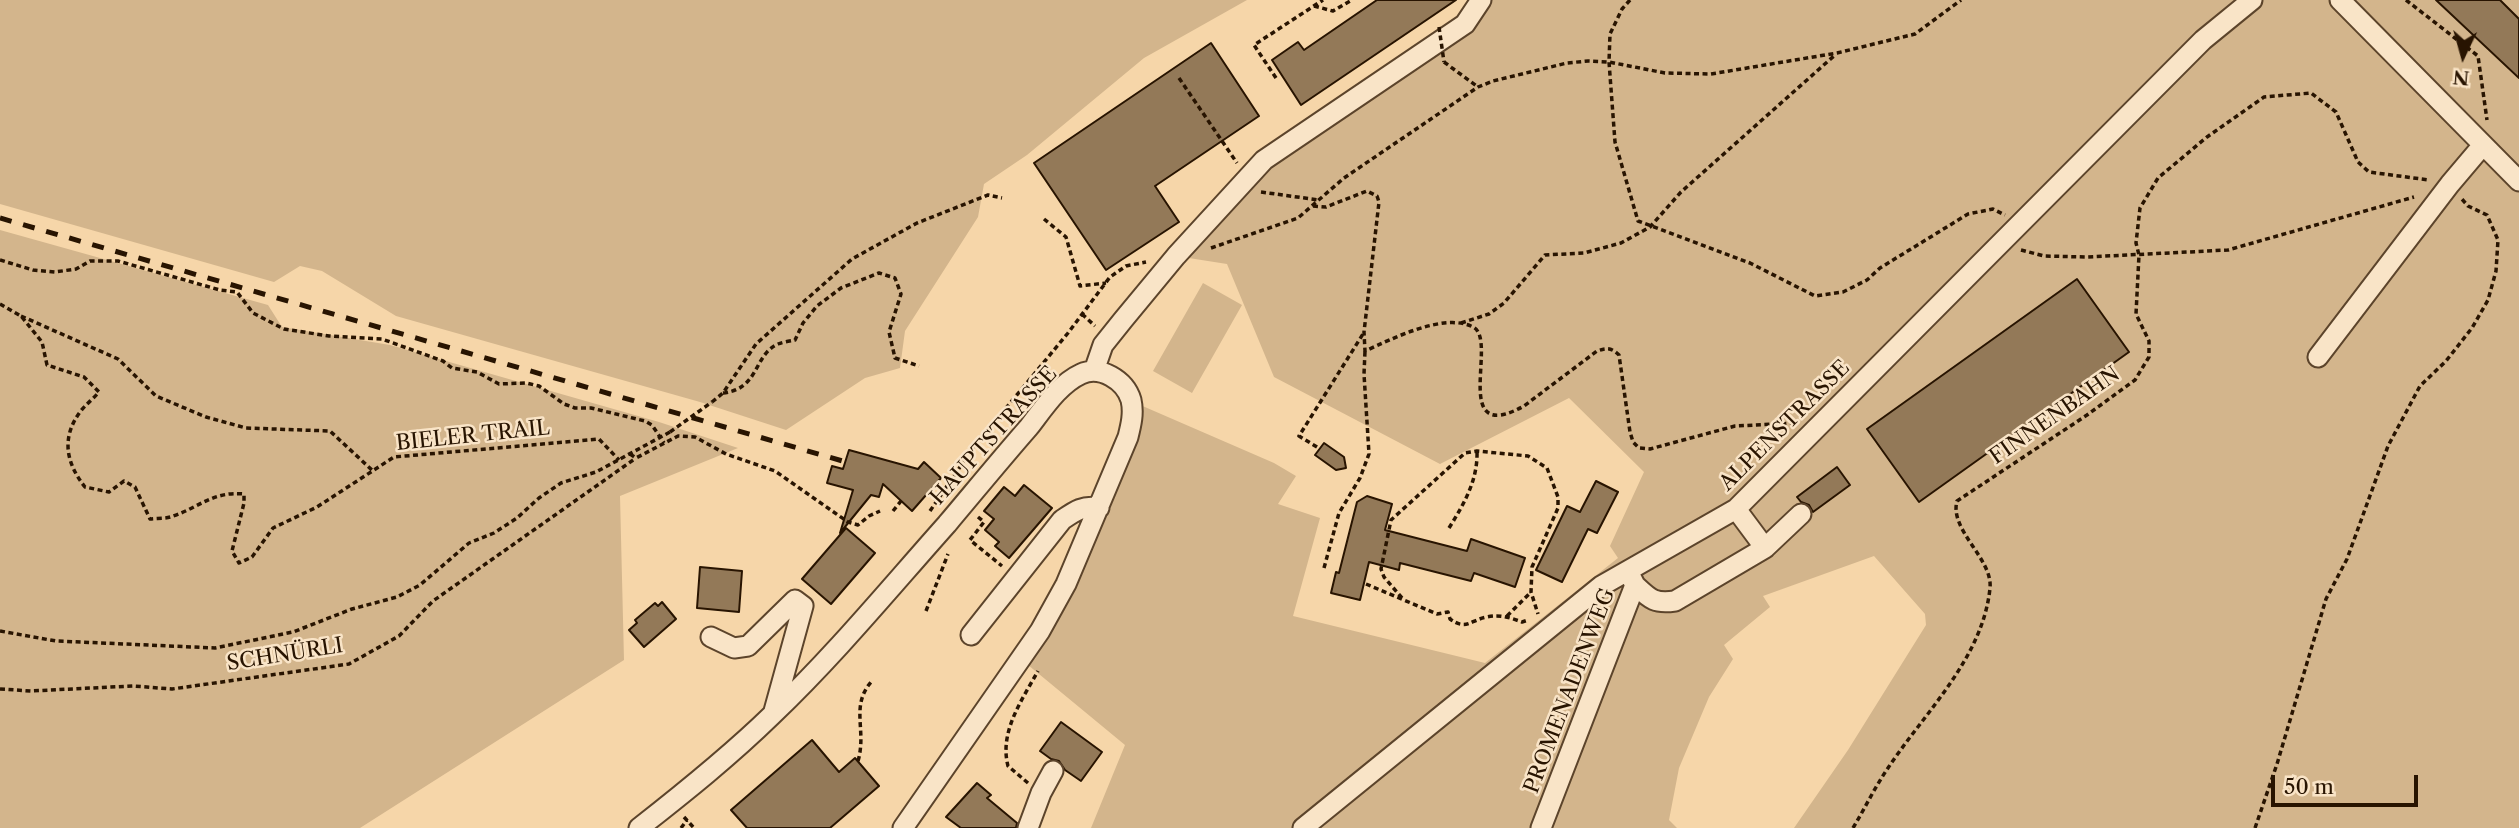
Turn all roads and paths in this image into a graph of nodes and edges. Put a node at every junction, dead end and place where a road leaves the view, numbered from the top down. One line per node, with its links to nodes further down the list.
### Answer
1 (1323, 0): 9 (path)
2 (1352, 0): 9 (path)
3 (1481, 0): 18 (street)
4 (1630, 0): 12 (path)
5 (1961, 0): 11 (path)
6 (2252, 0): 26 (street, ALPENSTRASSE)
7 (2340, 0): 16 (street)
8 (2406, 0): 16 (path)
9 (1314, 6): 14 (path)
10 (1439, 27): 15 (path, bridge)
11 (1837, 53): 12 (path); 25 (path)
12 (1609, 62): 15 (path); 25 (path)
13 (1179, 78): 18 (path)
14 (1276, 78)
15 (1478, 87): 21 (path)
16 (2483, 145): 17 (street); 19 (street)
17 (2519, 181)
18 (1252, 184): 21 (path); 28 (street)
19 (2450, 184): 27 (path); 27 (path, FINNENBAHN); 39 (street); 93 (path)
20 (1002, 198): 42 (path)
21 (1319, 200): 22 (path)
22 (1313, 206): 28 (path); 37 (path)
23 (1044, 219): 31 (path)
24 (2015, 219): 25 (path)
25 (1650, 227): 35 (path)
26 (2001, 245): 27 (path); 56 (street, ALPENSTRASSE)
27 (2139, 255): 92 (path, FINNENBAHN)
28 (1176, 256): 41 (street)
29 (0, 261): 44 (path)
30 (1126, 266): 31 (path)
31 (1106, 283): 33 (path)
32 (0, 304): 34 (path, BIELER TRAIL)
33 (1082, 314): 36 (path); 53 (path)
34 (21, 316): 51 (path); 51 (path, BIELER TRAIL)
35 (1459, 323): 38 (path); 43 (path)
36 (1100, 329)
37 (1364, 332): 38 (path); 46 (path)
38 (1365, 351): 65 (path)
39 (2318, 357)
40 (919, 366): 42 (path)
41 (1094, 371): 55 (street); 61 (street, HAUPTSTRASSE)
42 (723, 393): 44 (path, bridge)
43 (1799, 424)
44 (660, 438): 45 (path); 48 (path)
45 (664, 443): 49 (path, SCHNÜRLI); 58 (path, SCHNÜRLI)
46 (1317, 447)
47 (1477, 451): 63 (path); 69 (path); 70 (path)
48 (630, 454): 49 (path); 50 (path)
49 (636, 458): 78 (path, SCHNÜRLI)
50 (619, 460): 51 (path, BIELER TRAIL); 73 (path)
51 (373, 471)
52 (928, 493): 53 (path)
53 (936, 500): 59 (path)
54 (901, 501): 57 (path)
55 (1099, 508): 74 (street); 88 (street)
56 (1736, 509): 64 (street); 67 (street, ALPENSTRASSE)
57 (893, 510)
58 (880, 511)
59 (931, 511)
60 (1801, 513): 64 (street)
61 (946, 525): 71 (path); 79 (street, HAUPTSTRASSE)
62 (981, 526): 66 (path)
63 (1450, 528)
64 (1765, 548): 67 (street)
65 (1324, 568)
66 (1007, 569)
67 (1631, 578): 90 (street, ALPENSTRASSE); 91 (street, PROMENADENWEG)
68 (1366, 584): 70 (path)
69 (1531, 592): 72 (path); 72 (path)
70 (1402, 597): 72 (path)
71 (926, 611)
72 (1507, 616)
73 (0, 631)
74 (971, 635)
75 (711, 637): 79 (street)
76 (1042, 664): 82 (path)
77 (871, 682): 80 (path)
78 (0, 689)
79 (772, 715): 85 (street, HAUPTSTRASSE)
80 (858, 761)
81 (1053, 771): 82 (street)
82 (1041, 793): 89 (street)
83 (681, 813): 84 (path)
84 (687, 820): 86 (path); 87 (path)
85 (639, 828)
86 (681, 828)
87 (694, 828)
88 (903, 828)
89 (1028, 828)
90 (1303, 828)
91 (1541, 828)
92 (1853, 828)
93 (2255, 828)

